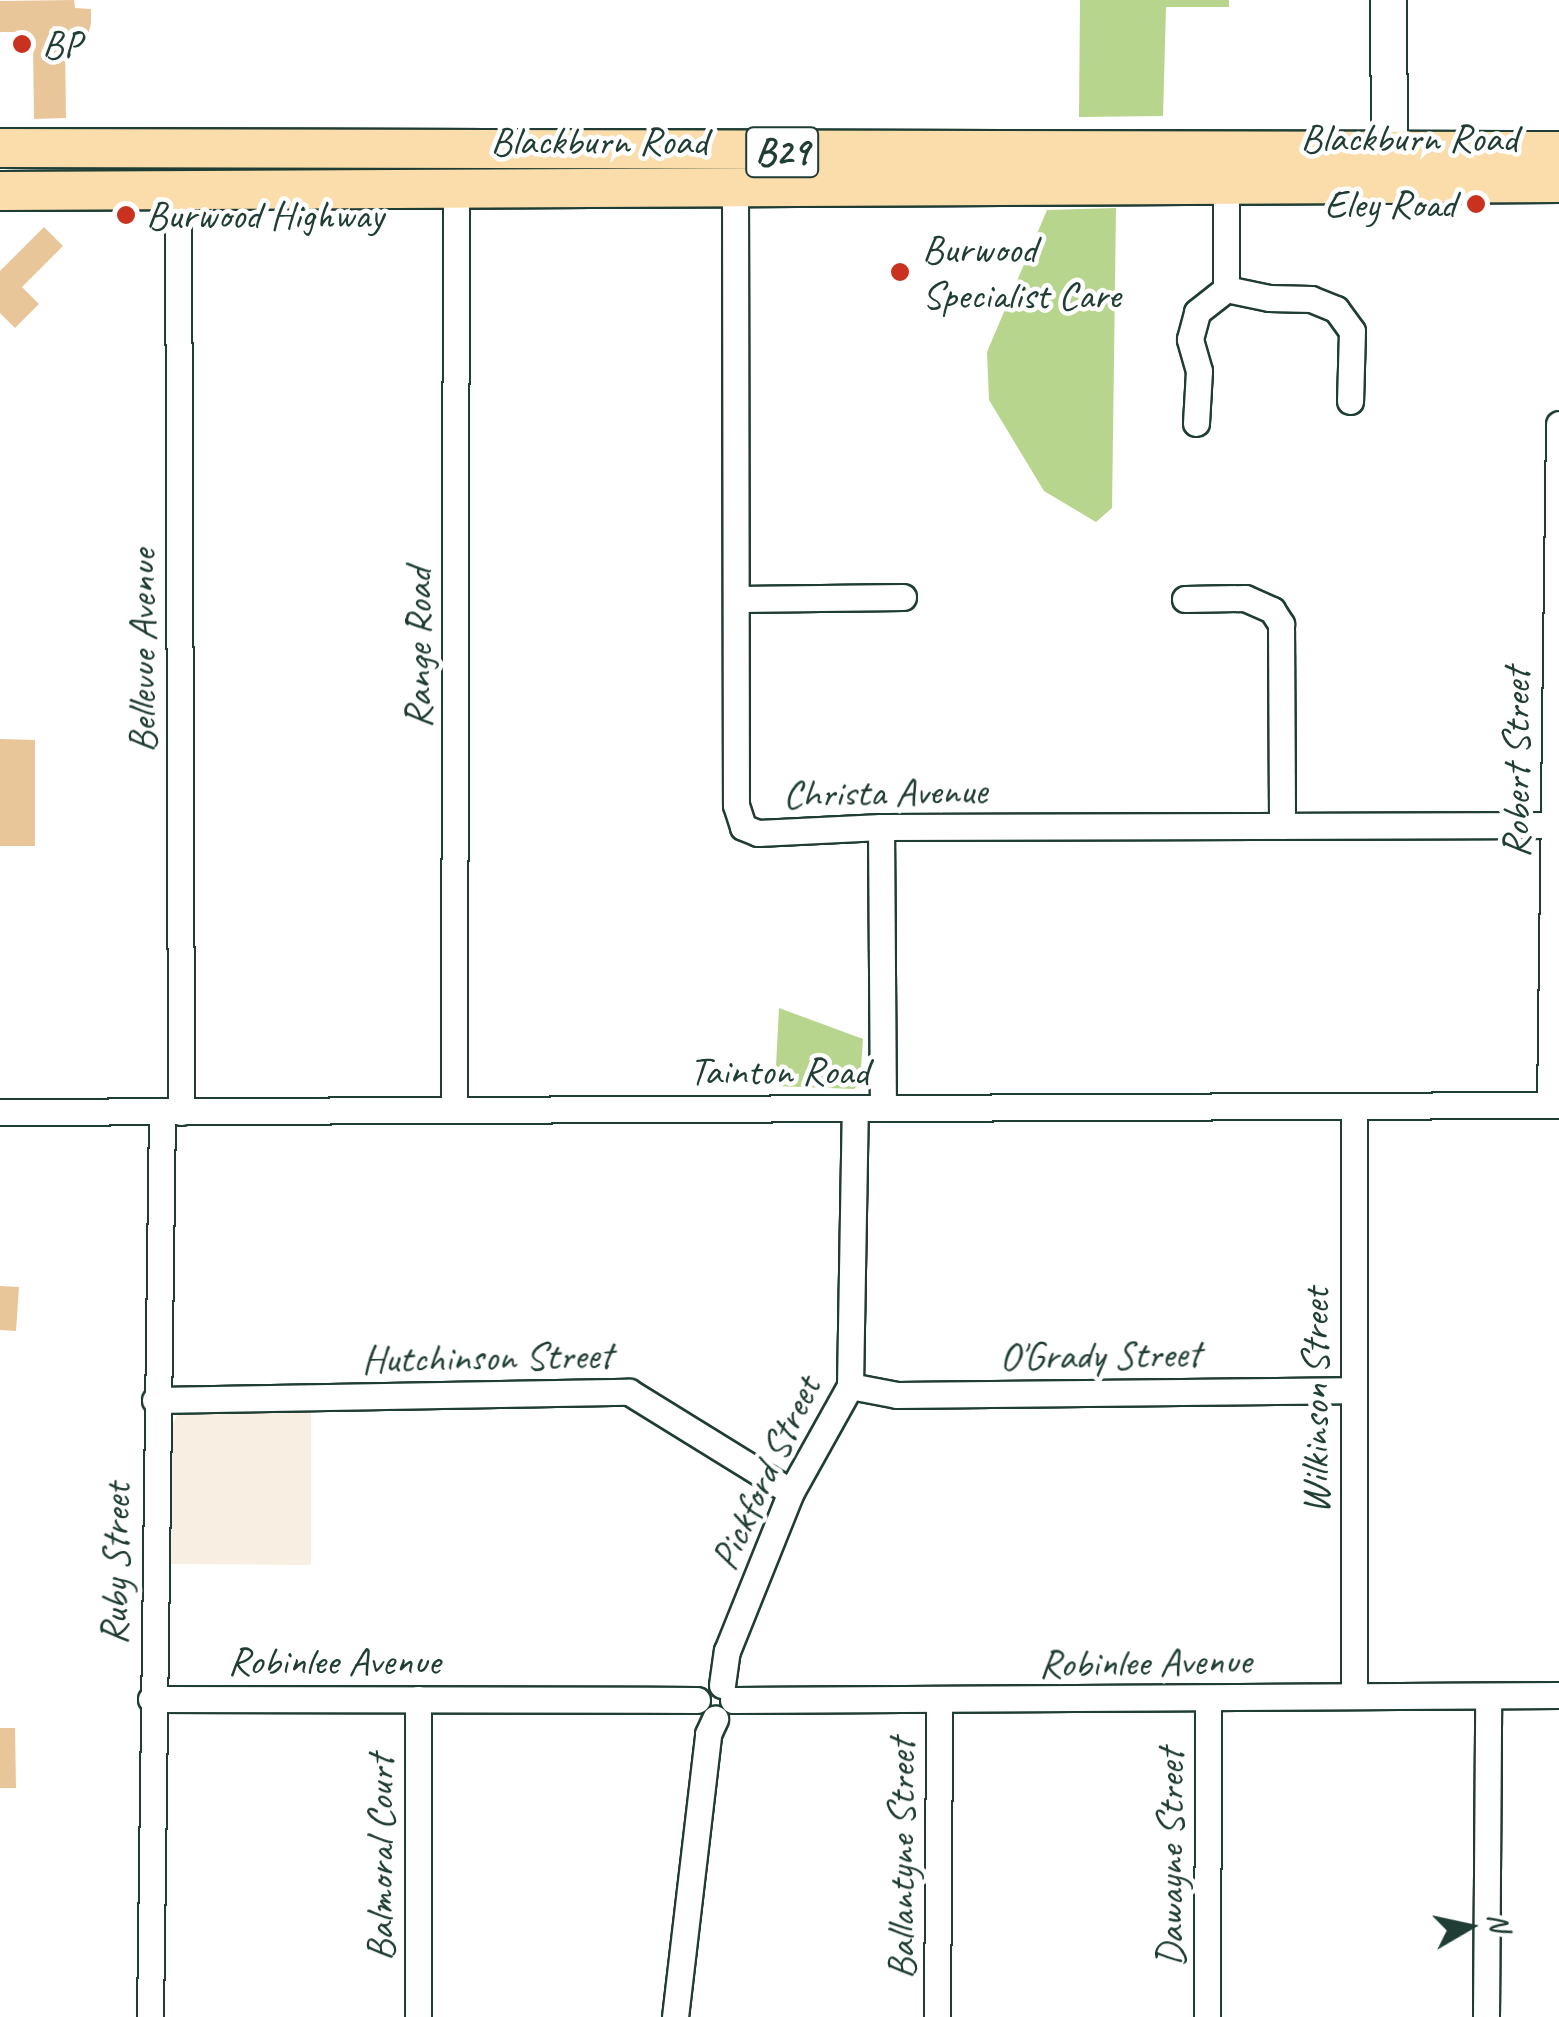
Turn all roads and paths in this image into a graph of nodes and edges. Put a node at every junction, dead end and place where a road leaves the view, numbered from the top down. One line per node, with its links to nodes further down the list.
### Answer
1 (1388, 0): 4 (main road)
2 (0, 148): 5 (main road, Blackburn Road / B29)
3 (1559, 151): 4 (main road, Blackburn Road / B29)
4 (1389, 166): 5 (main road, Blackburn Road / B29); 6 (main road, Blackburn Road / B29); 7 (main road, Blackburn Road / B29)
5 (734, 168): 7 (main road, Blackburn Road / B29); 8 (main road, Blackburn Road / B29); 16 (street, Christa Avenue)
6 (1559, 182)
7 (1226, 184): 11 (street)
8 (456, 187): 9 (main road, Blackburn Road / B29); 24 (street, Range Road)
9 (178, 190): 10 (main road, Blackburn Road / B29); 27 (street, Bellevue Avenue)
10 (0, 191)
11 (1226, 289): 12 (street); 13 (street)
12 (1350, 401)
13 (1196, 423)
14 (1559, 424): 18 (street, Robert Street)
15 (903, 597): 16 (street)
16 (738, 599): 20 (street, Christa Avenue)
17 (1185, 599): 19 (street)
18 (1553, 825): 19 (street, Christa Avenue); 21 (street, Robert Street)
19 (1282, 826): 20 (street, Christa Avenue)
20 (880, 828): 23 (street)
21 (1554, 1104): 22 (street, Tainton Road)
22 (1354, 1107): 23 (street, Tainton Road); 29 (street, Wilkinson Street)
23 (883, 1108): 25 (street, Tainton Road)
24 (454, 1109): 25 (street, Tainton Road); 27 (street, Tainton Road)
25 (854, 1109): 28 (street, Pickford Street)
26 (0, 1112): 27 (street, Tainton Road)
27 (171, 1112): 30 (street, Ruby Street)
28 (850, 1386): 29 (street, O'Grady Street); 31 (street, Pickford Street)
29 (1352, 1390): 33 (street, Wilkinson Street)
30 (155, 1400): 31 (street, Hutchinson Street); 35 (street, Ruby Street)
31 (791, 1492): 38 (street, Pickford Street)
32 (1559, 1695): 34 (street, Robinlee Avenue)
33 (1354, 1696): 34 (street, Robinlee Avenue); 37 (street, Robinlee Avenue)
34 (1488, 1696): 45 (street)
35 (151, 1698): 36 (street, Robinlee Avenue); 40 (street, Ruby Street)
36 (418, 1699): 38 (street, Robinlee Avenue); 41 (street, Balmoral Court)
37 (1208, 1700): 39 (street, Robinlee Avenue); 44 (street, Dawayne Street)
38 (717, 1701): 39 (street, Robinlee Avenue); 42 (street, Pickford Street)
39 (939, 1702): 43 (street, Ballantyne Street)
40 (150, 2017)
41 (418, 2017)
42 (676, 2017)
43 (938, 2017)
44 (1207, 2017)
45 (1486, 2017)

